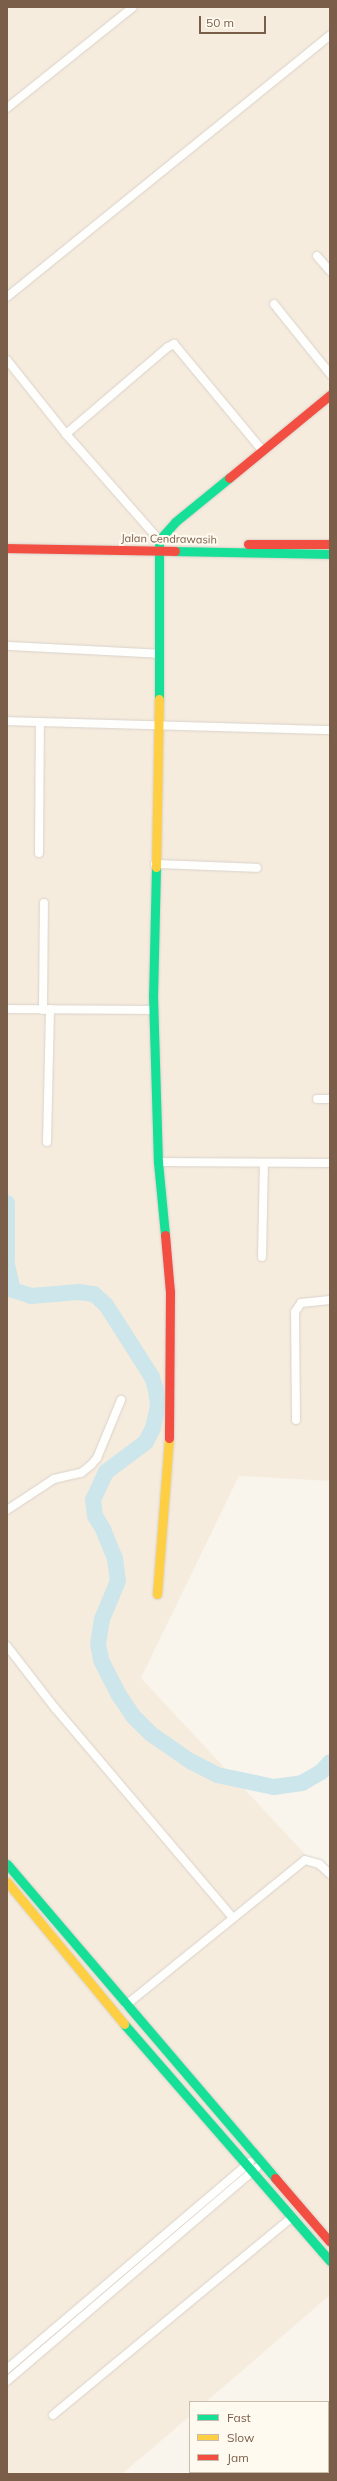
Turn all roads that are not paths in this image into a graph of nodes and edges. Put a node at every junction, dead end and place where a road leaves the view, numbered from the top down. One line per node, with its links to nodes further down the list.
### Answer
1 (133, 7): 3 (street)
2 (330, 35): 6 (street)
3 (7, 108)
4 (317, 256): 5 (street)
5 (330, 271)
6 (7, 298)
7 (274, 304): 9 (street)
8 (7, 360): 11 (street)
9 (330, 374)
10 (330, 395): 12 (street)
11 (66, 434): 12 (street); 15 (street)
12 (262, 450): 15 (street)
13 (7, 540): 15 (street, Jalan Cendrawasih)
14 (330, 544): 15 (street, Jalan Cendrawasih)
15 (159, 545): 16 (street, Jalan Cendrawasih); 17 (street, Jalan Cendrawasih); 19 (street)
16 (7, 548)
17 (330, 554)
18 (9, 646): 19 (street)
19 (160, 654): 22 (street)
20 (7, 721): 21 (street)
21 (40, 722): 22 (street); 24 (street)
22 (158, 724): 23 (street); 25 (street)
23 (330, 730)
24 (39, 853)
25 (155, 864): 26 (street); 30 (street)
26 (257, 868)
27 (44, 903): 29 (street)
28 (7, 1009): 29 (street)
29 (46, 1009): 30 (street); 33 (street)
30 (154, 1010): 34 (street)
31 (317, 1099): 32 (street)
32 (330, 1099)
33 (47, 1142)
34 (158, 1162): 35 (street); 42 (street)
35 (264, 1163): 36 (street); 37 (street)
36 (330, 1163)
37 (262, 1257)
38 (330, 1300): 40 (street)
39 (121, 1400): 41 (street)
40 (296, 1420)
41 (7, 1510)
42 (157, 1594)
43 (7, 1646): 47 (street)
44 (7, 1864): 48 (street)
45 (330, 1874): 47 (street)
46 (7, 1882): 50 (street)
47 (234, 1918): 48 (street)
48 (126, 2005): 49 (street)
49 (258, 2160): 50 (street); 52 (street)
50 (248, 2169): 51 (street); 54 (street); 55 (street)
51 (291, 2218): 53 (street); 56 (street)
52 (330, 2242)
53 (330, 2261)
54 (7, 2369)
55 (7, 2381)
56 (53, 2415)

